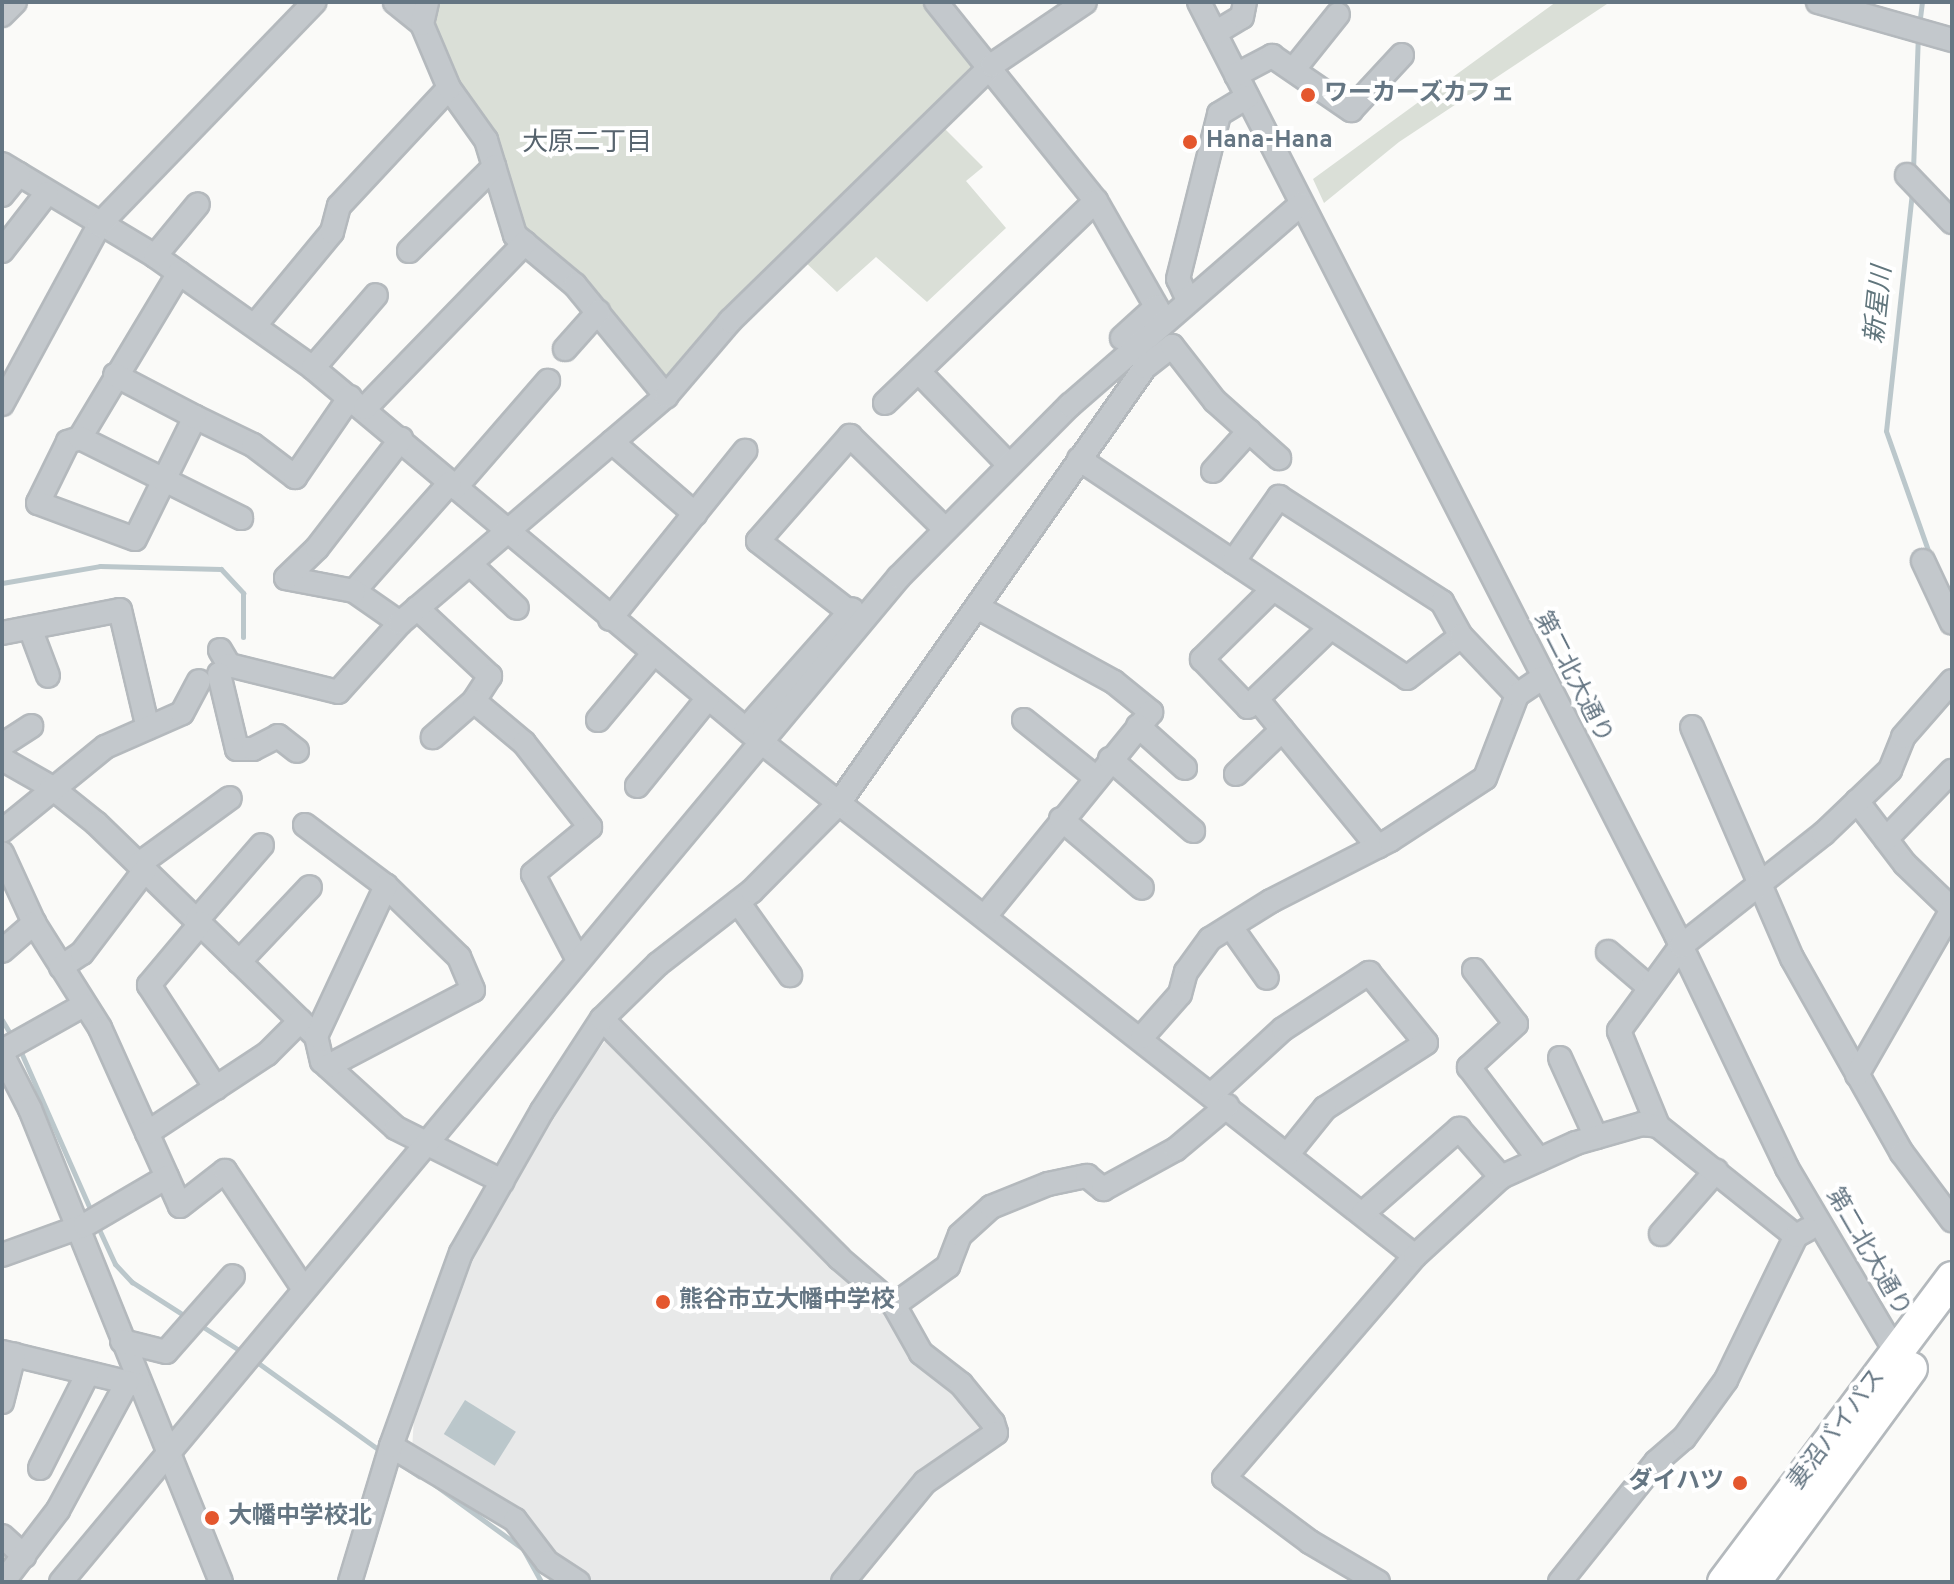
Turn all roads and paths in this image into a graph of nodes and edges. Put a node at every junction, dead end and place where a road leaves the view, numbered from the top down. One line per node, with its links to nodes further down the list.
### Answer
1 (15, 2): 11 (street)
2 (314, 2): 29 (street)
3 (395, 2): 9 (street)
4 (936, 2): 15 (street)
5 (1085, 2): 15 (street)
6 (1199, 2): 12 (street, 第二北大通り)
7 (1245, 2): 12 (street)
8 (1818, 2): 13 (street)
9 (425, 13): 18 (street)
10 (1338, 14): 16 (street)
11 (2, 15)
12 (1215, 33): 17 (street, 第二北大通り)
13 (1952, 40)
14 (1402, 55): 16 (street)
15 (992, 65): 25 (street); 46 (street)
16 (1294, 69): 17 (street)
17 (1236, 75): 19 (street, 第二北大通り)
18 (449, 88): 20 (street); 39 (street)
19 (1247, 97): 27 (street, 第二北大通り); 36 (street)
20 (494, 167): 30 (street); 32 (street)
21 (10, 169): 23 (street); 24 (street)
22 (1912, 180): 28 (street)
23 (47, 193): 29 (street); 31 (street)
24 (2, 195)
25 (1096, 201): 38 (street); 43 (street)
26 (198, 204): 33 (street)
27 (1301, 204): 36 (street); 84 (street, 第二北大通り)
28 (1952, 222)
29 (99, 225): 33 (street); 49 (street)
30 (525, 243): 37 (street); 47 (street)
31 (2, 251)
32 (409, 251)
33 (155, 256): 34 (street)
34 (179, 273): 39 (street); 44 (street)
35 (376, 295): 42 (street)
36 (1188, 300): 38 (street)
37 (598, 312): 40 (street); 46 (street)
38 (1160, 314): 41 (street); 56 (street)
39 (256, 324): 42 (street)
40 (565, 349)
41 (1138, 359): 51 (street); 56 (street); 58 (street)
42 (313, 368): 47 (street)
43 (919, 372): 48 (street); 56 (street)
44 (115, 375): 50 (street); 52 (street)
45 (548, 381): 61 (street)
46 (666, 396): 54 (street)
47 (358, 403): 50 (street); 53 (street)
48 (885, 403)
49 (2, 404)
50 (195, 417): 60 (street)
51 (1249, 431): 57 (street); 59 (street)
52 (80, 438): 60 (street); 60 (street)
53 (401, 439): 61 (street); 70 (street)
54 (612, 442): 62 (street); 65 (street)
55 (745, 451): 62 (street)
56 (1003, 458): 64 (street)
57 (1279, 458)
58 (1079, 459): 67 (street); 71 (street)
59 (1213, 471)
60 (162, 481): 63 (street)
61 (453, 486): 65 (street); 70 (street)
62 (695, 514): 75 (street)
63 (241, 518)
64 (939, 524): 74 (street); 74 (street)
65 (506, 533): 68 (street); 75 (street)
66 (1923, 561): 76 (street)
67 (1233, 562): 69 (street); 80 (street)
68 (470, 564): 72 (street); 73 (street)
69 (1273, 589): 77 (street); 88 (street)
70 (354, 591): 73 (street)
71 (977, 607): 93 (street); 111 (street)
72 (517, 608)
73 (409, 616): 81 (street); 89 (street)
74 (855, 617): 97 (street)
75 (610, 619): 82 (street)
76 (1952, 623)
77 (1331, 627): 80 (street); 88 (street)
78 (30, 628): 79 (street); 83 (street); 95 (street)
79 (2, 633)
80 (1461, 636): 86 (street)
81 (220, 650)
82 (653, 654): 87 (street); 90 (street)
83 (48, 676)
84 (1542, 678): 86 (street); 131 (street, 第二北大通り)
85 (1952, 681): 110 (street)
86 (1517, 695): 118 (street)
87 (708, 698): 97 (street); 107 (street)
88 (1257, 699): 96 (street)
89 (474, 701): 98 (street); 134 (street)
90 (598, 720)
91 (1024, 720): 105 (street)
92 (31, 726): 99 (street)
93 (1138, 726): 102 (street); 103 (street)
94 (1692, 727): 121 (street)
95 (148, 728): 100 (street); 108 (street)
96 (1282, 730): 104 (street); 118 (street)
97 (753, 735): 111 (street); 134 (street)
98 (433, 737)
99 (2, 745)
100 (297, 751)
101 (2, 759): 108 (street)
102 (1110, 759): 105 (street); 115 (street)
103 (1185, 768)
104 (1236, 774)
105 (1094, 776): 112 (street)
106 (1947, 784): 116 (street)
107 (637, 786)
108 (51, 787): 114 (street); 120 (street)
109 (230, 798): 120 (street)
110 (1857, 801): 116 (street); 121 (street)
111 (839, 803): 125 (street); 127 (street)
112 (1061, 819): 124 (street); 127 (street)
113 (305, 825): 122 (street)
114 (2, 831)
115 (1193, 831)
116 (1886, 839): 126 (street)
117 (262, 845): 128 (street)
118 (1378, 847): 130 (street)
119 (2, 853): 129 (street)
120 (142, 867): 128 (street); 136 (street)
121 (1760, 883): 131 (street); 148 (street)
122 (386, 886): 143 (street); 147 (street)
123 (310, 887): 135 (street)
124 (1142, 888)
125 (738, 902): 138 (street); 142 (street)
126 (1952, 910): 148 (street)
127 (987, 914): 144 (street)
128 (199, 921): 135 (street); 149 (street)
129 (34, 923): 132 (street); 136 (street)
130 (1231, 927): 139 (street); 144 (street)
131 (1681, 946): 140 (street); 164 (street, 第二北大通り)
132 (2, 951)
133 (1608, 952): 140 (street)
134 (577, 958): 154 (street)
135 (239, 962): 143 (street)
136 (61, 967): 141 (street)
137 (1474, 970): 156 (street)
138 (790, 975)
139 (1267, 978)
140 (1650, 988): 151 (street)
141 (84, 1005): 145 (street); 152 (street)
142 (602, 1019): 160 (street); 172 (street)
143 (308, 1028): 147 (street); 149 (street)
144 (1142, 1037): 150 (street)
145 (9, 1048): 163 (street)
146 (1560, 1058): 153 (street)
147 (328, 1066): 154 (street)
148 (1857, 1075): 162 (street)
149 (216, 1088): 152 (street)
150 (1220, 1100): 155 (street); 155 (street); 172 (street)
151 (1658, 1126): 153 (street); 157 (street)
152 (147, 1133): 158 (street)
153 (1596, 1137): 156 (street)
154 (425, 1144): 160 (street); 171 (street)
155 (1288, 1154): 161 (street)
156 (1539, 1160): 159 (street)
157 (1716, 1171): 165 (street); 166 (street)
158 (167, 1177): 163 (street); 171 (street)
159 (1501, 1177): 161 (street); 168 (street)
160 (502, 1181): 181 (street)
161 (1363, 1213): 168 (street)
162 (1952, 1220)
163 (89, 1223): 167 (street); 174 (street)
164 (1819, 1223): 166 (street); 176 (street, 第二北大通り)
165 (1661, 1234)
166 (1796, 1236): 192 (street)
167 (2, 1255)
168 (1415, 1256): 191 (street)
169 (233, 1276): 174 (street)
170 (1952, 1278): 176 (highway, 妻沼バイパス)
171 (303, 1288): 180 (street)
172 (894, 1305): 190 (street)
173 (1952, 1315): 176 (highway, 妻沼バイパス)
174 (122, 1341): 178 (street)
175 (8, 1353): 177 (street); 179 (street)
176 (1902, 1362): 193 (highway, 妻沼バイパス); 194 (highway, 妻沼バイパス)
177 (88, 1373): 178 (street); 182 (street)
178 (133, 1384): 180 (street); 184 (street)
179 (2, 1402)
180 (169, 1448): 186 (street); 187 (street)
181 (389, 1454): 188 (street); 189 (street)
182 (40, 1468)
183 (2, 1536): 184 (street)
184 (24, 1556): 185 (street)
185 (3, 1582)
186 (61, 1582)
187 (221, 1582)
188 (350, 1582)
189 (578, 1582)
190 (843, 1582)
191 (1378, 1582)
192 (1560, 1582)
193 (1724, 1582)
194 (1754, 1582)

